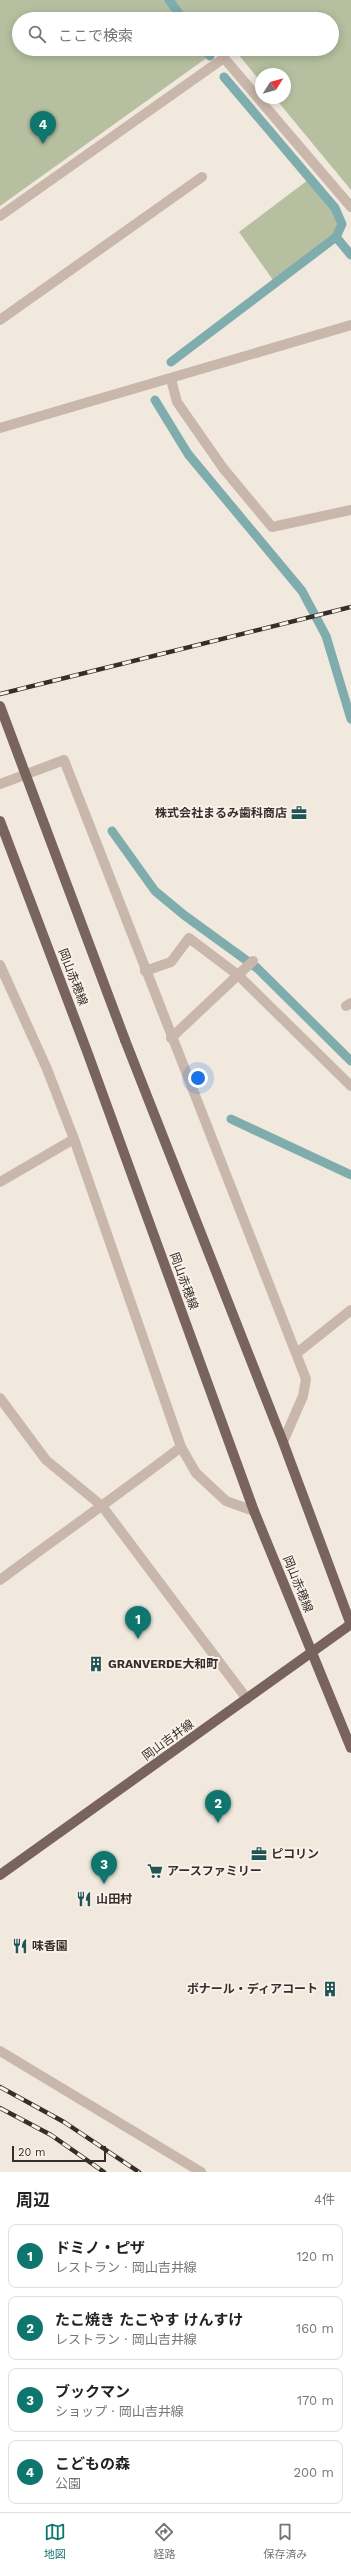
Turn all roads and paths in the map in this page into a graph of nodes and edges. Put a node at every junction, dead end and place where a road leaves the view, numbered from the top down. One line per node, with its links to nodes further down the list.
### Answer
1 (202, 177): 4 (street)
2 (351, 207): 3 (street)
3 (0, 216)
4 (0, 320)
5 (351, 325): 6 (street)
6 (171, 379): 7 (street); 8 (street)
7 (0, 428)
8 (351, 510)
9 (0, 706): 23 (main road, bridge)
10 (0, 784): 14 (street)
11 (0, 821): 26 (main road, 岡山赤穂線)
12 (250, 963): 15 (street)
13 (0, 965): 18 (street)
14 (145, 971): 15 (street); 16 (street)
15 (238, 975): 16 (street); 17 (street)
16 (171, 1038): 21 (street)
17 (351, 1086)
18 (74, 1139): 19 (street); 24 (street)
19 (1, 1180)
20 (351, 1310): 21 (street)
21 (297, 1353): 23 (street)
22 (0, 1398): 25 (street)
23 (283, 1442): 28 (main road)
24 (181, 1447): 25 (street); 26 (street)
25 (102, 1506): 27 (street); 30 (street)
26 (254, 1511): 29 (main road, 岡山赤穂線)
27 (0, 1580)
28 (351, 1624): 29 (main road, 岡山吉井線)
29 (312, 1652): 30 (main road, 岡山吉井線); 31 (main road, 岡山赤穂線)
30 (247, 1699): 32 (main road, 岡山吉井線)
31 (351, 1748)
32 (0, 1875)
33 (0, 2051): 34 (street)
34 (201, 2172)

